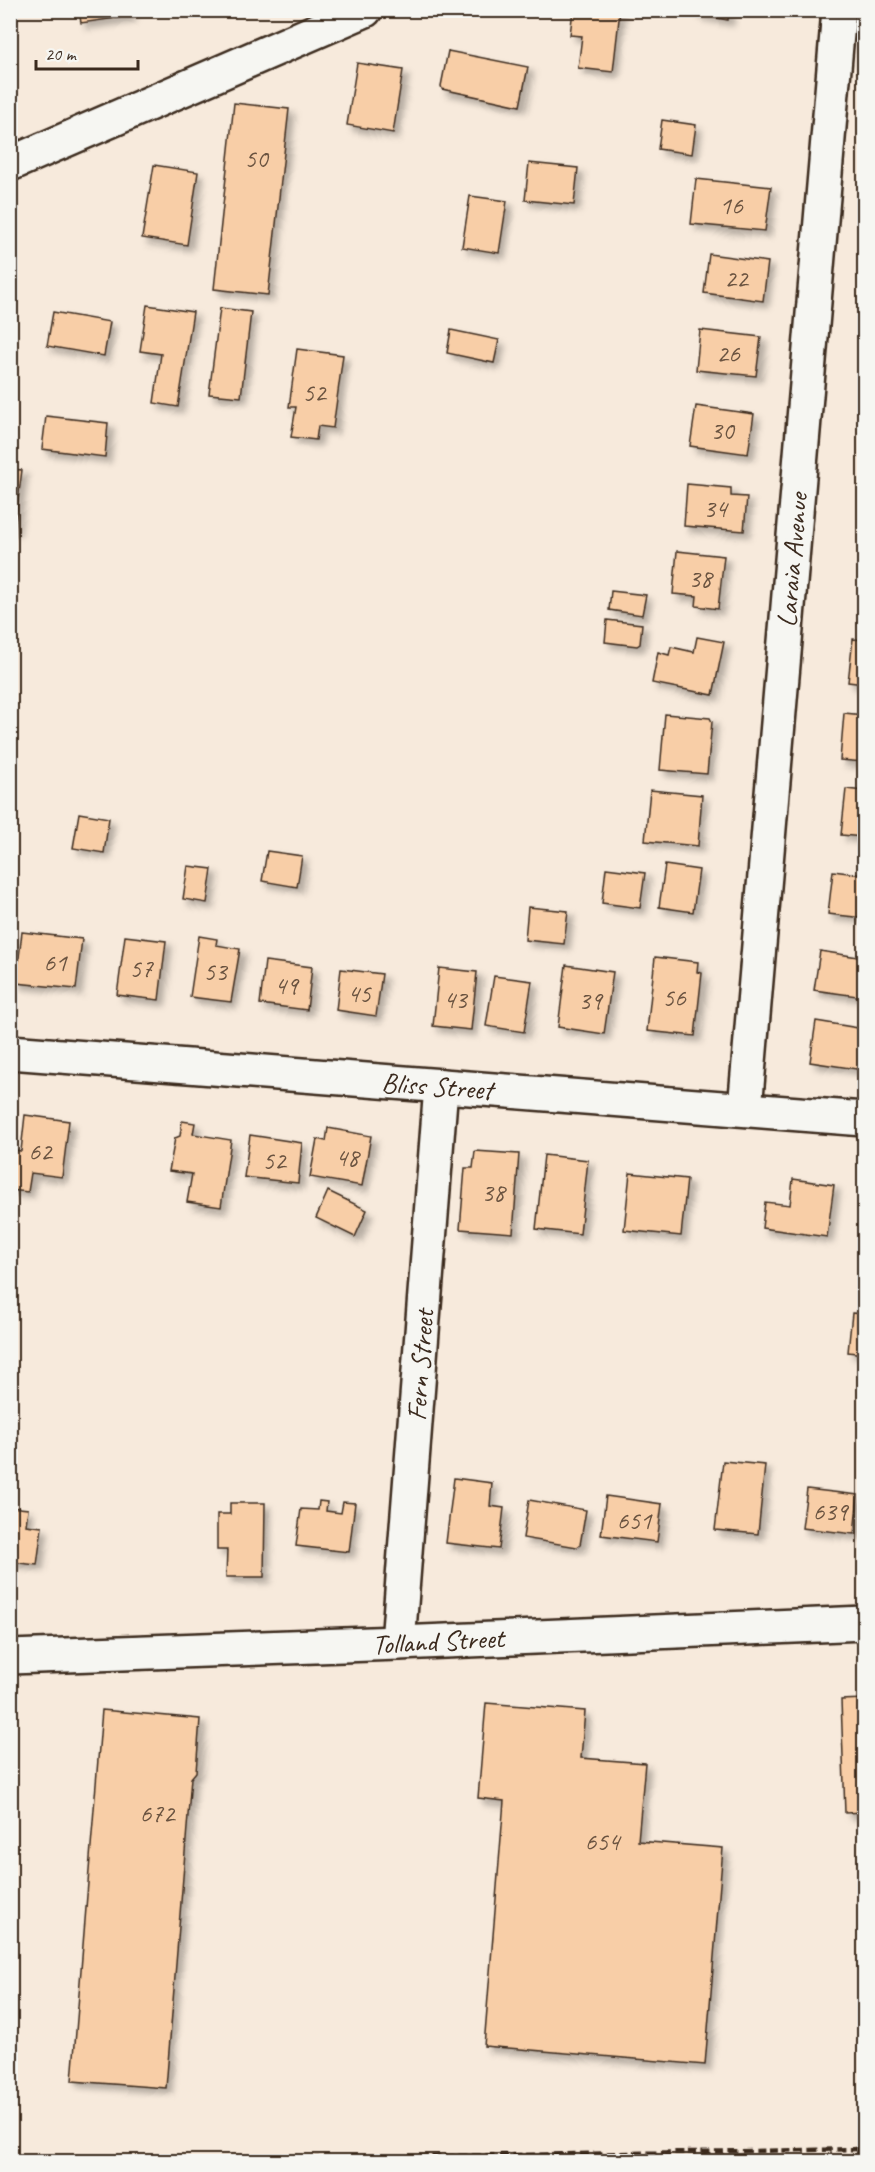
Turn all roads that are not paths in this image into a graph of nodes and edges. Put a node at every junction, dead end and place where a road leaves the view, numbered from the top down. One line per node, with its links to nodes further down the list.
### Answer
1 (365, 10): 3 (street)
2 (839, 10): 6 (street, Laraia Avenue)
3 (10, 164)
4 (10, 1052): 5 (street, Bliss Street)
5 (441, 1086): 6 (street, Bliss Street); 9 (street, Fern Street)
6 (745, 1109): 7 (street, Bliss Street)
7 (864, 1119)
8 (864, 1623): 9 (street, Tolland Street)
9 (398, 1643): 10 (street, Tolland Street)
10 (10, 1657)

